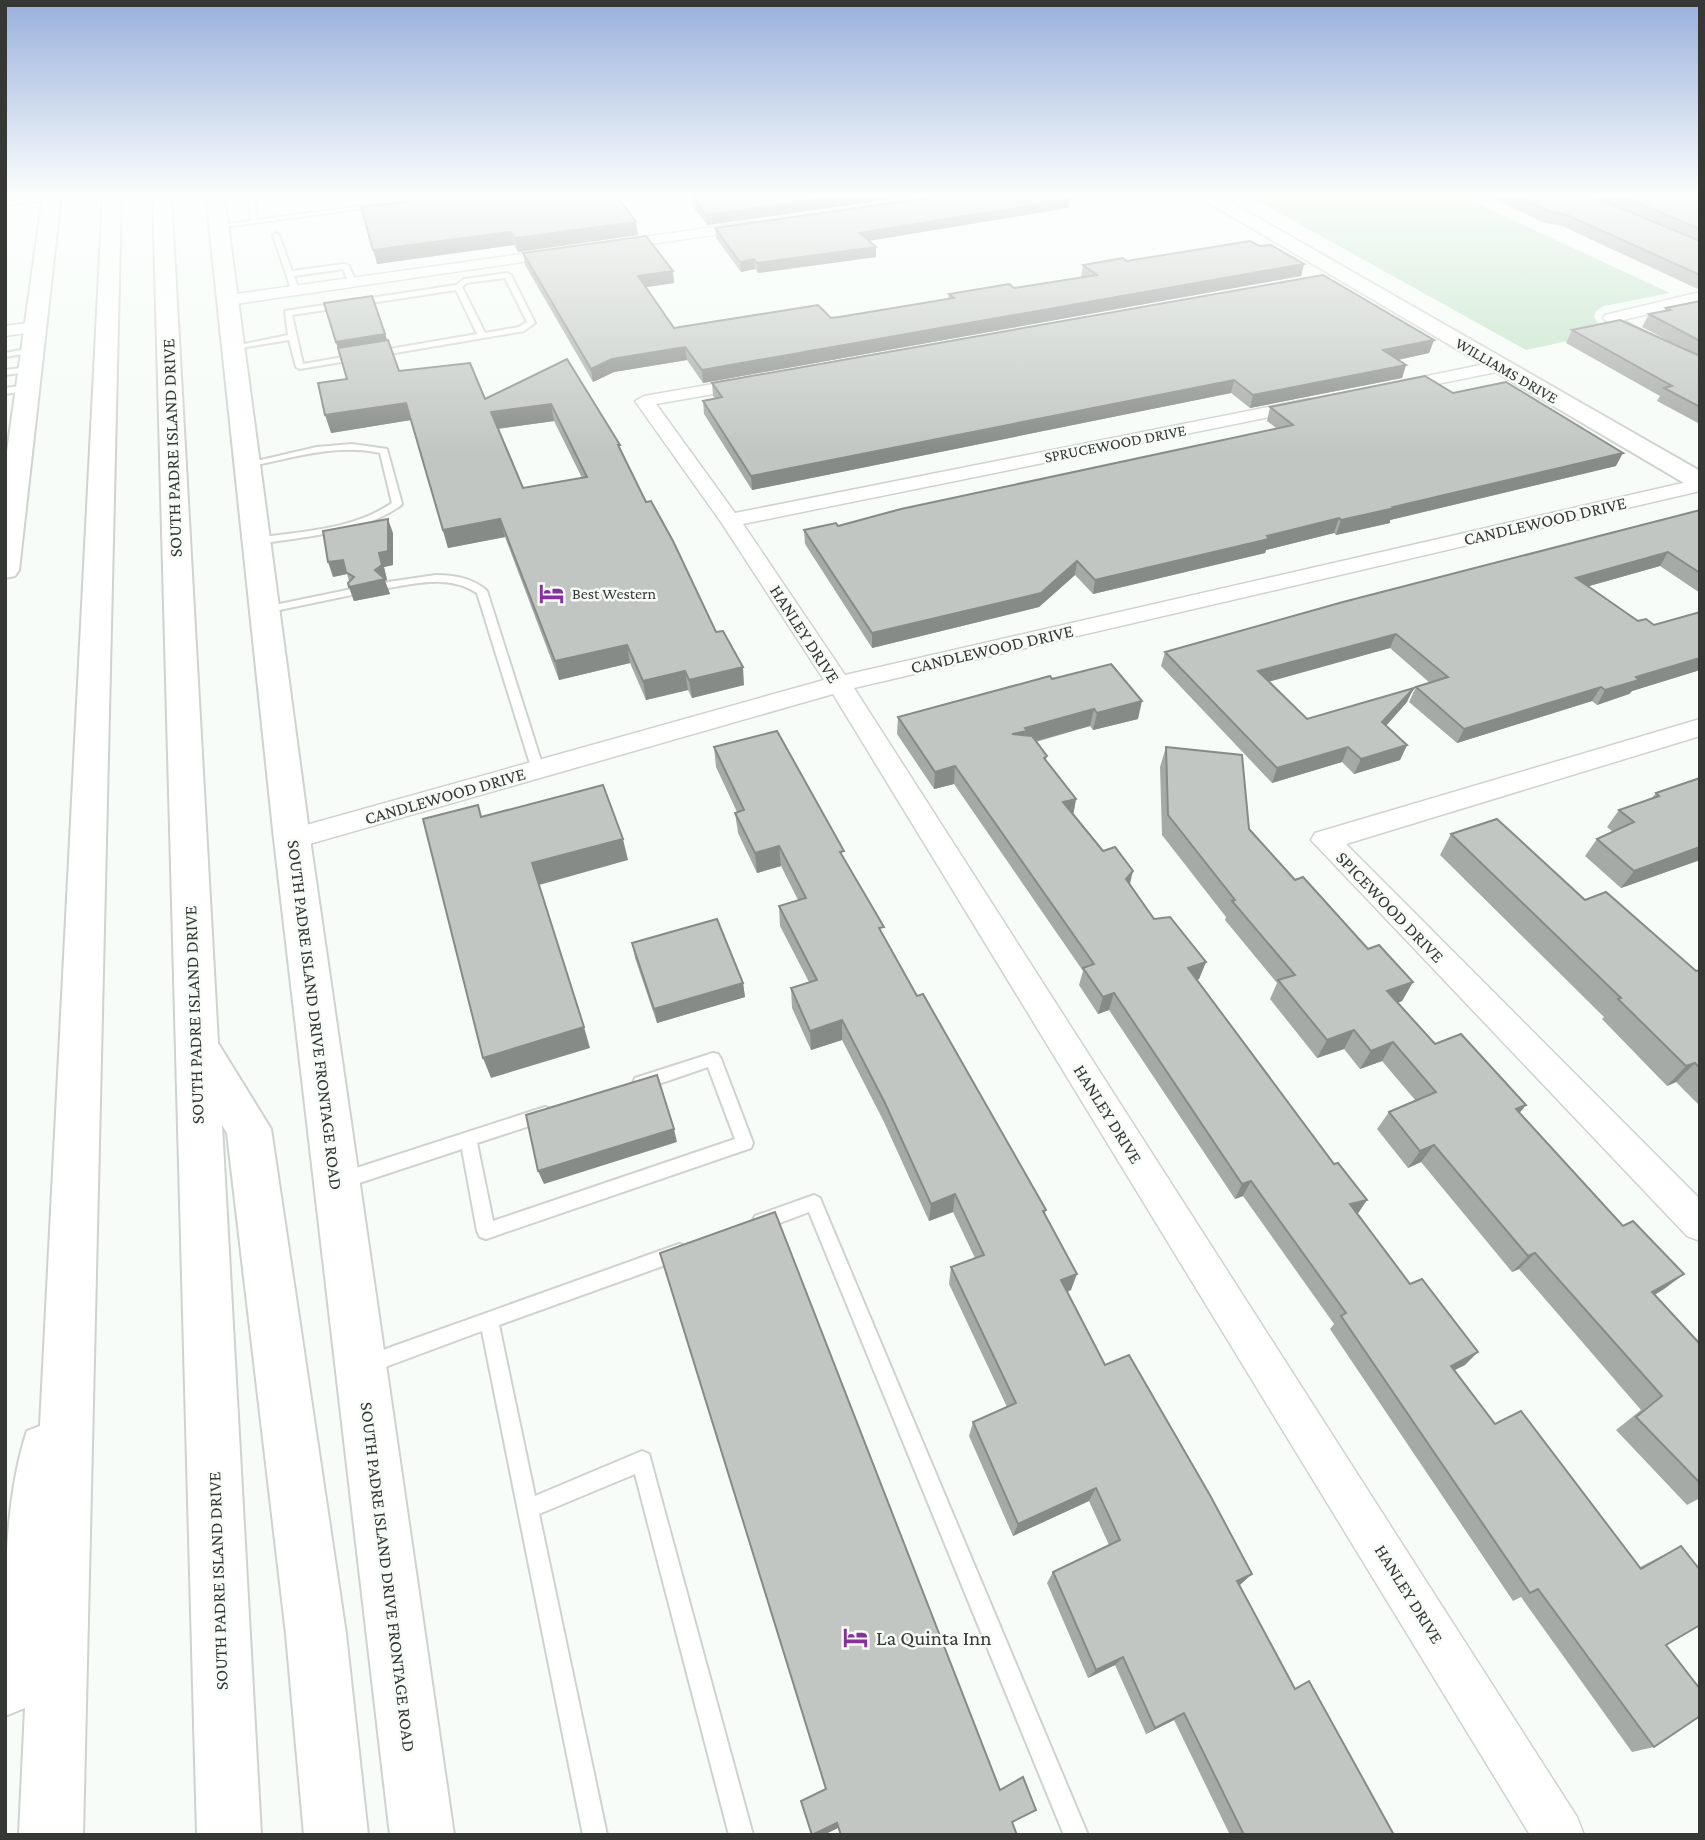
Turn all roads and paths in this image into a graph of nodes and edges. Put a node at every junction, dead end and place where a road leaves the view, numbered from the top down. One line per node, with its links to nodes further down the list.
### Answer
1 (38, 281): 22 (main road)
2 (109, 281): 49 (main road)
3 (165, 281): 41 (main road, SOUTH PADRE ISLAND DRIVE)
4 (226, 281): 16 (main road, SOUTH PADRE ISLAND DRIVE FRONTAGE ROAD)
5 (292, 281): 13 (lane)
6 (360, 281): 11 (street)
7 (394, 281): 14 (lane)
8 (465, 281): 12 (lane)
9 (510, 281): 19 (lane)
10 (1353, 281): 23 (main road, WILLIAMS DRIVE)
11 (352, 282): 13 (street)
12 (458, 287): 14 (lane); 19 (lane)
13 (295, 290): 16 (street)
14 (398, 296): 18 (lane)
15 (1700, 297): 24 (street)
16 (229, 300): 20 (main road, SOUTH PADRE ISLAND DRIVE FRONTAGE ROAD)
17 (5, 331): 22 (street)
18 (292, 337): 19 (lane); 20 (lane)
19 (482, 337)
20 (234, 347): 29 (main road, SOUTH PADRE ISLAND DRIVE FRONTAGE ROAD)
21 (5, 355): 22 (lane)
22 (23, 366): 28 (main road)
23 (1500, 366): 26 (street); 30 (main road, WILLIAMS DRIVE)
24 (1700, 367)
25 (767, 379): 31 (street, HANLEY DRIVE)
26 (1379, 390)
27 (1325, 401): 31 (street, SPRUCEWOOD DRIVE)
28 (12, 456): 33 (main road)
29 (248, 464): 32 (main road, SOUTH PADRE ISLAND DRIVE FRONTAGE ROAD); 32 (lane)
30 (1700, 483): 37 (street, CANDLEWOOD DRIVE)
31 (730, 520): 37 (street, HANLEY DRIVE)
32 (257, 541): 36 (main road, SOUTH PADRE ISLAND DRIVE FRONTAGE ROAD)
33 (6, 560)
34 (388, 584): 39 (lane)
35 (352, 592): 36 (lane)
36 (265, 610): 40 (main road, SOUTH PADRE ISLAND DRIVE FRONTAGE ROAD)
37 (839, 684): 39 (street, CANDLEWOOD DRIVE); 61 (street, HANLEY DRIVE)
38 (1700, 727): 46 (street, SPICEWOOD DRIVE)
39 (538, 770): 40 (street, CANDLEWOOD DRIVE)
40 (292, 839): 45 (main road, SOUTH PADRE ISLAND DRIVE FRONTAGE ROAD)
41 (195, 1043): 55 (main road, SOUTH PADRE ISLAND DRIVE); 56 (main road)
42 (624, 1088): 44 (lane)
43 (559, 1110): 44 (lane)
44 (468, 1139): 45 (lane)
45 (337, 1183): 51 (main road, SOUTH PADRE ISLAND DRIVE FRONTAGE ROAD)
46 (1700, 1224)
47 (749, 1226): 60 (lane)
48 (697, 1245): 50 (lane)
49 (72, 1300): 53 (main road); 54 (main road)
50 (489, 1320): 51 (lane); 52 (lane)
51 (361, 1367): 57 (main road, SOUTH PADRE ISLAND DRIVE FRONTAGE ROAD)
52 (530, 1508): 58 (lane); 59 (lane)
53 (5, 1686)
54 (51, 1835)
55 (229, 1835)
56 (336, 1835)
57 (422, 1835)
58 (595, 1835)
59 (741, 1835)
60 (1076, 1835)
61 (1559, 1835)

